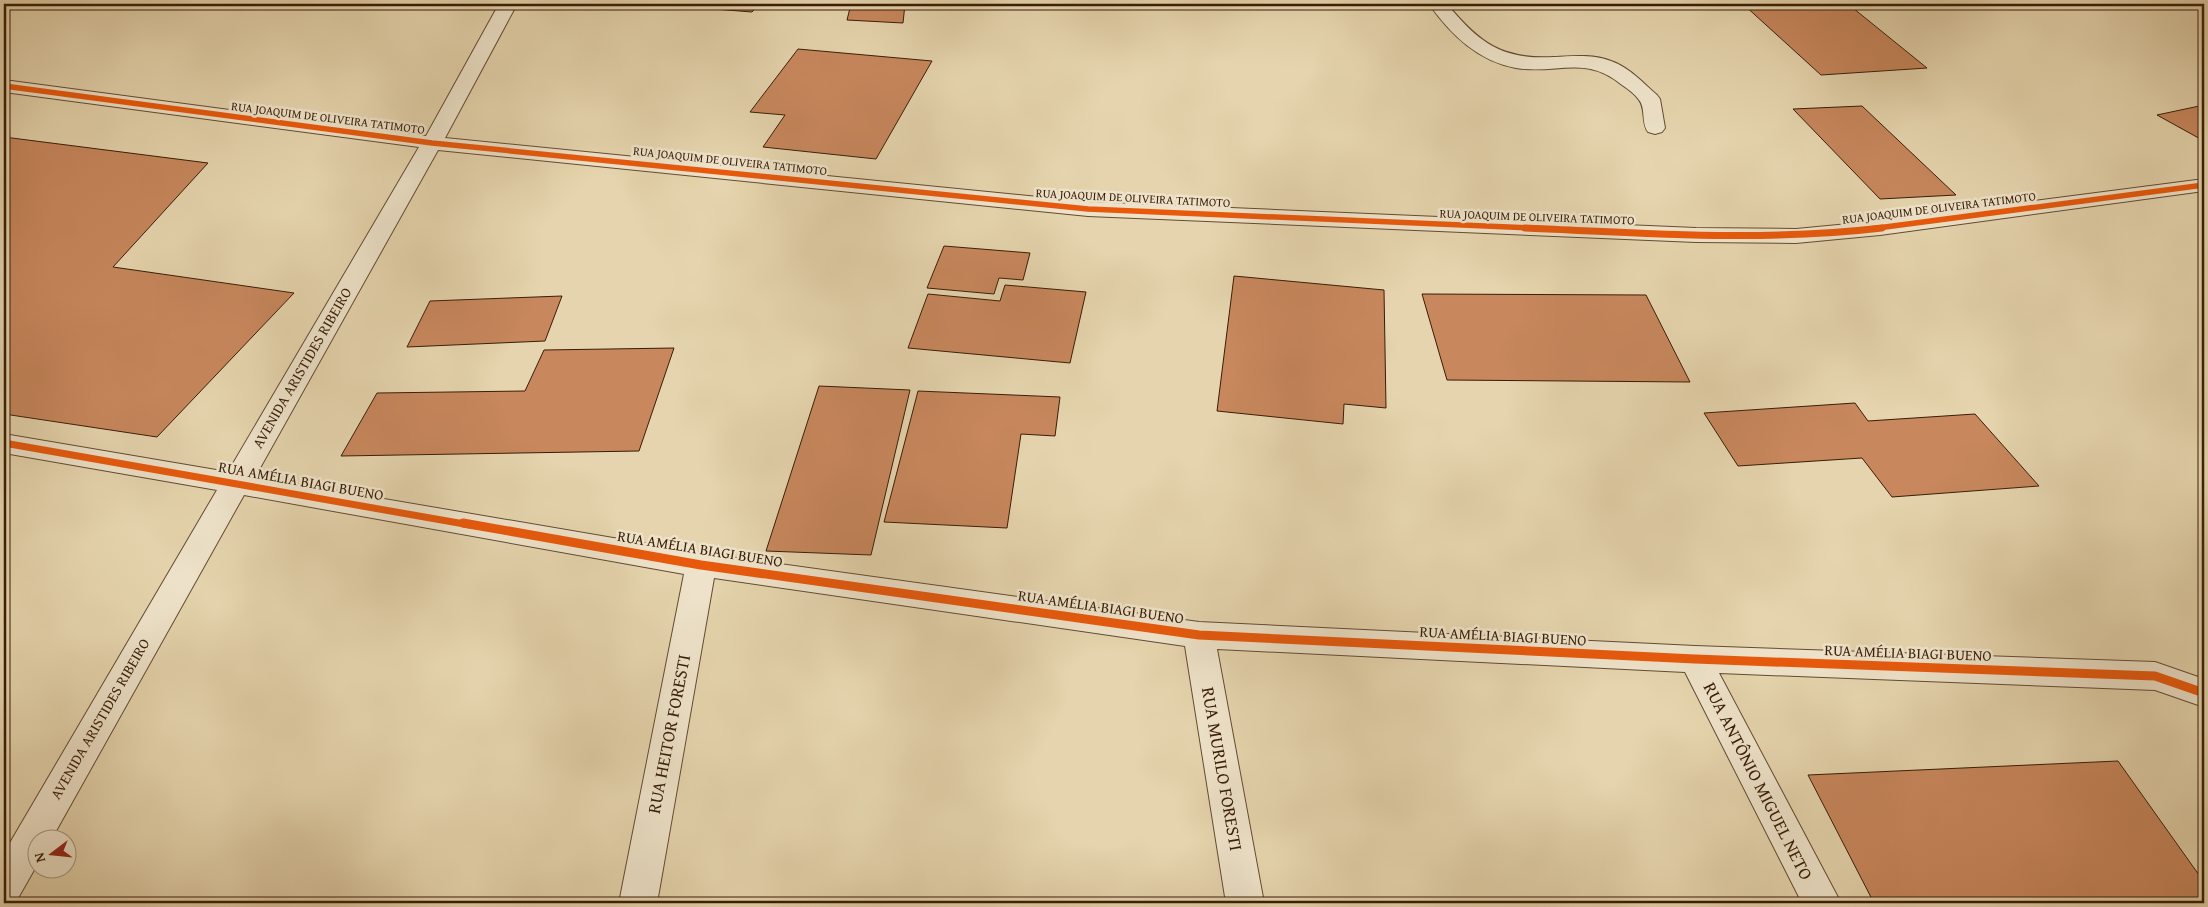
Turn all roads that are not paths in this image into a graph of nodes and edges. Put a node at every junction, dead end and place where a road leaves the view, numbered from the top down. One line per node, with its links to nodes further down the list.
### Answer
1 (508, 4): 5 (street, AVENIDA ARISTIDES RIBEIRO)
2 (1438, 4): 4 (street)
3 (4, 86): 5 (street, RUA JOAQUIM DE OLIVEIRA TATIMOTO)
4 (1656, 128)
5 (432, 143): 6 (street, RUA JOAQUIM DE OLIVEIRA TATIMOTO); 8 (street, AVENIDA ARISTIDES RIBEIRO)
6 (2204, 185)
7 (4, 443): 8 (street, RUA AMÉLIA BIAGI BUENO)
8 (236, 483): 9 (street, RUA AMÉLIA BIAGI BUENO); 13 (street, AVENIDA ARISTIDES RIBEIRO)
9 (701, 565): 10 (street, RUA AMÉLIA BIAGI BUENO); 14 (street, RUA HEITOR FORESTI)
10 (1199, 635): 11 (street, RUA AMÉLIA BIAGI BUENO); 15 (street, RUA MURILO FORESTI)
11 (1695, 659): 12 (street, RUA AMÉLIA BIAGI BUENO); 16 (street, RUA ANTÔNIO MIGUEL NETO)
12 (2204, 693)
13 (4, 887)
14 (638, 903)
15 (1244, 903)
16 (1822, 903)

